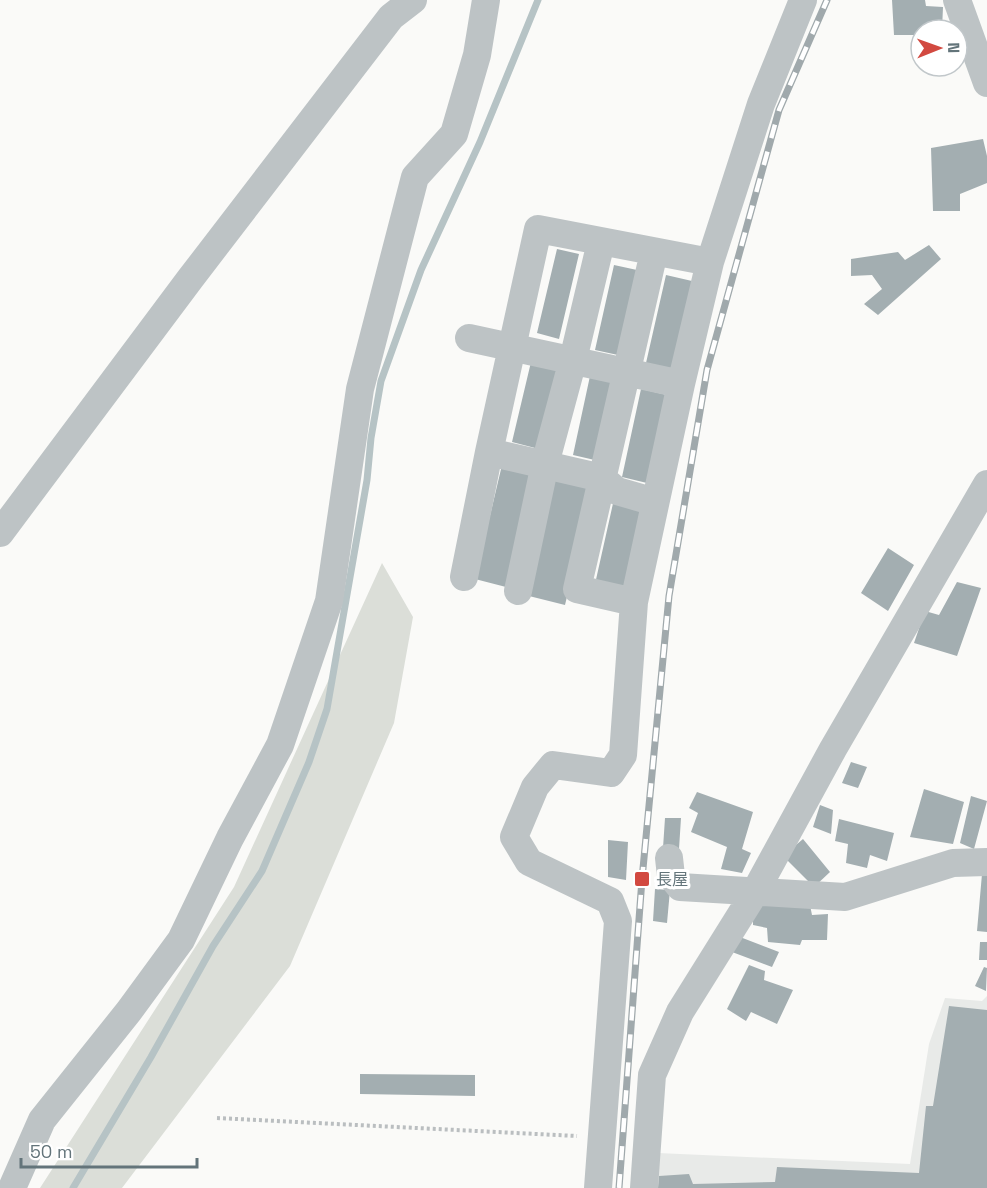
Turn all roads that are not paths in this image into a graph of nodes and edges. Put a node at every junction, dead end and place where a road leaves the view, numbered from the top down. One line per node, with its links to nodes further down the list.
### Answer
1 (413, 0): 19 (street)
2 (486, 0): 26 (street)
3 (803, 0): 8 (street)
4 (957, 0): 5 (street)
5 (987, 83)
6 (601, 242): 7 (street); 10 (street); 11 (street)
7 (654, 252): 8 (street); 12 (street)
8 (710, 262): 13 (street)
9 (470, 338): 10 (street)
10 (512, 348): 11 (street); 14 (street)
11 (573, 360): 12 (street); 15 (street)
12 (627, 374): 13 (street); 16 (street)
13 (681, 384): 18 (street)
14 (489, 452): 15 (street); 20 (street)
15 (545, 464): 16 (street); 21 (street)
16 (602, 478): 18 (street); 22 (street)
17 (987, 484): 25 (street)
18 (655, 502): 22 (street)
19 (0, 534)
20 (464, 577)
21 (518, 591)
22 (634, 602): 27 (street)
23 (669, 858): 25 (street)
24 (987, 862): 25 (street)
25 (755, 891): 28 (street)
26 (12, 1188)
27 (598, 1188)
28 (644, 1188)

